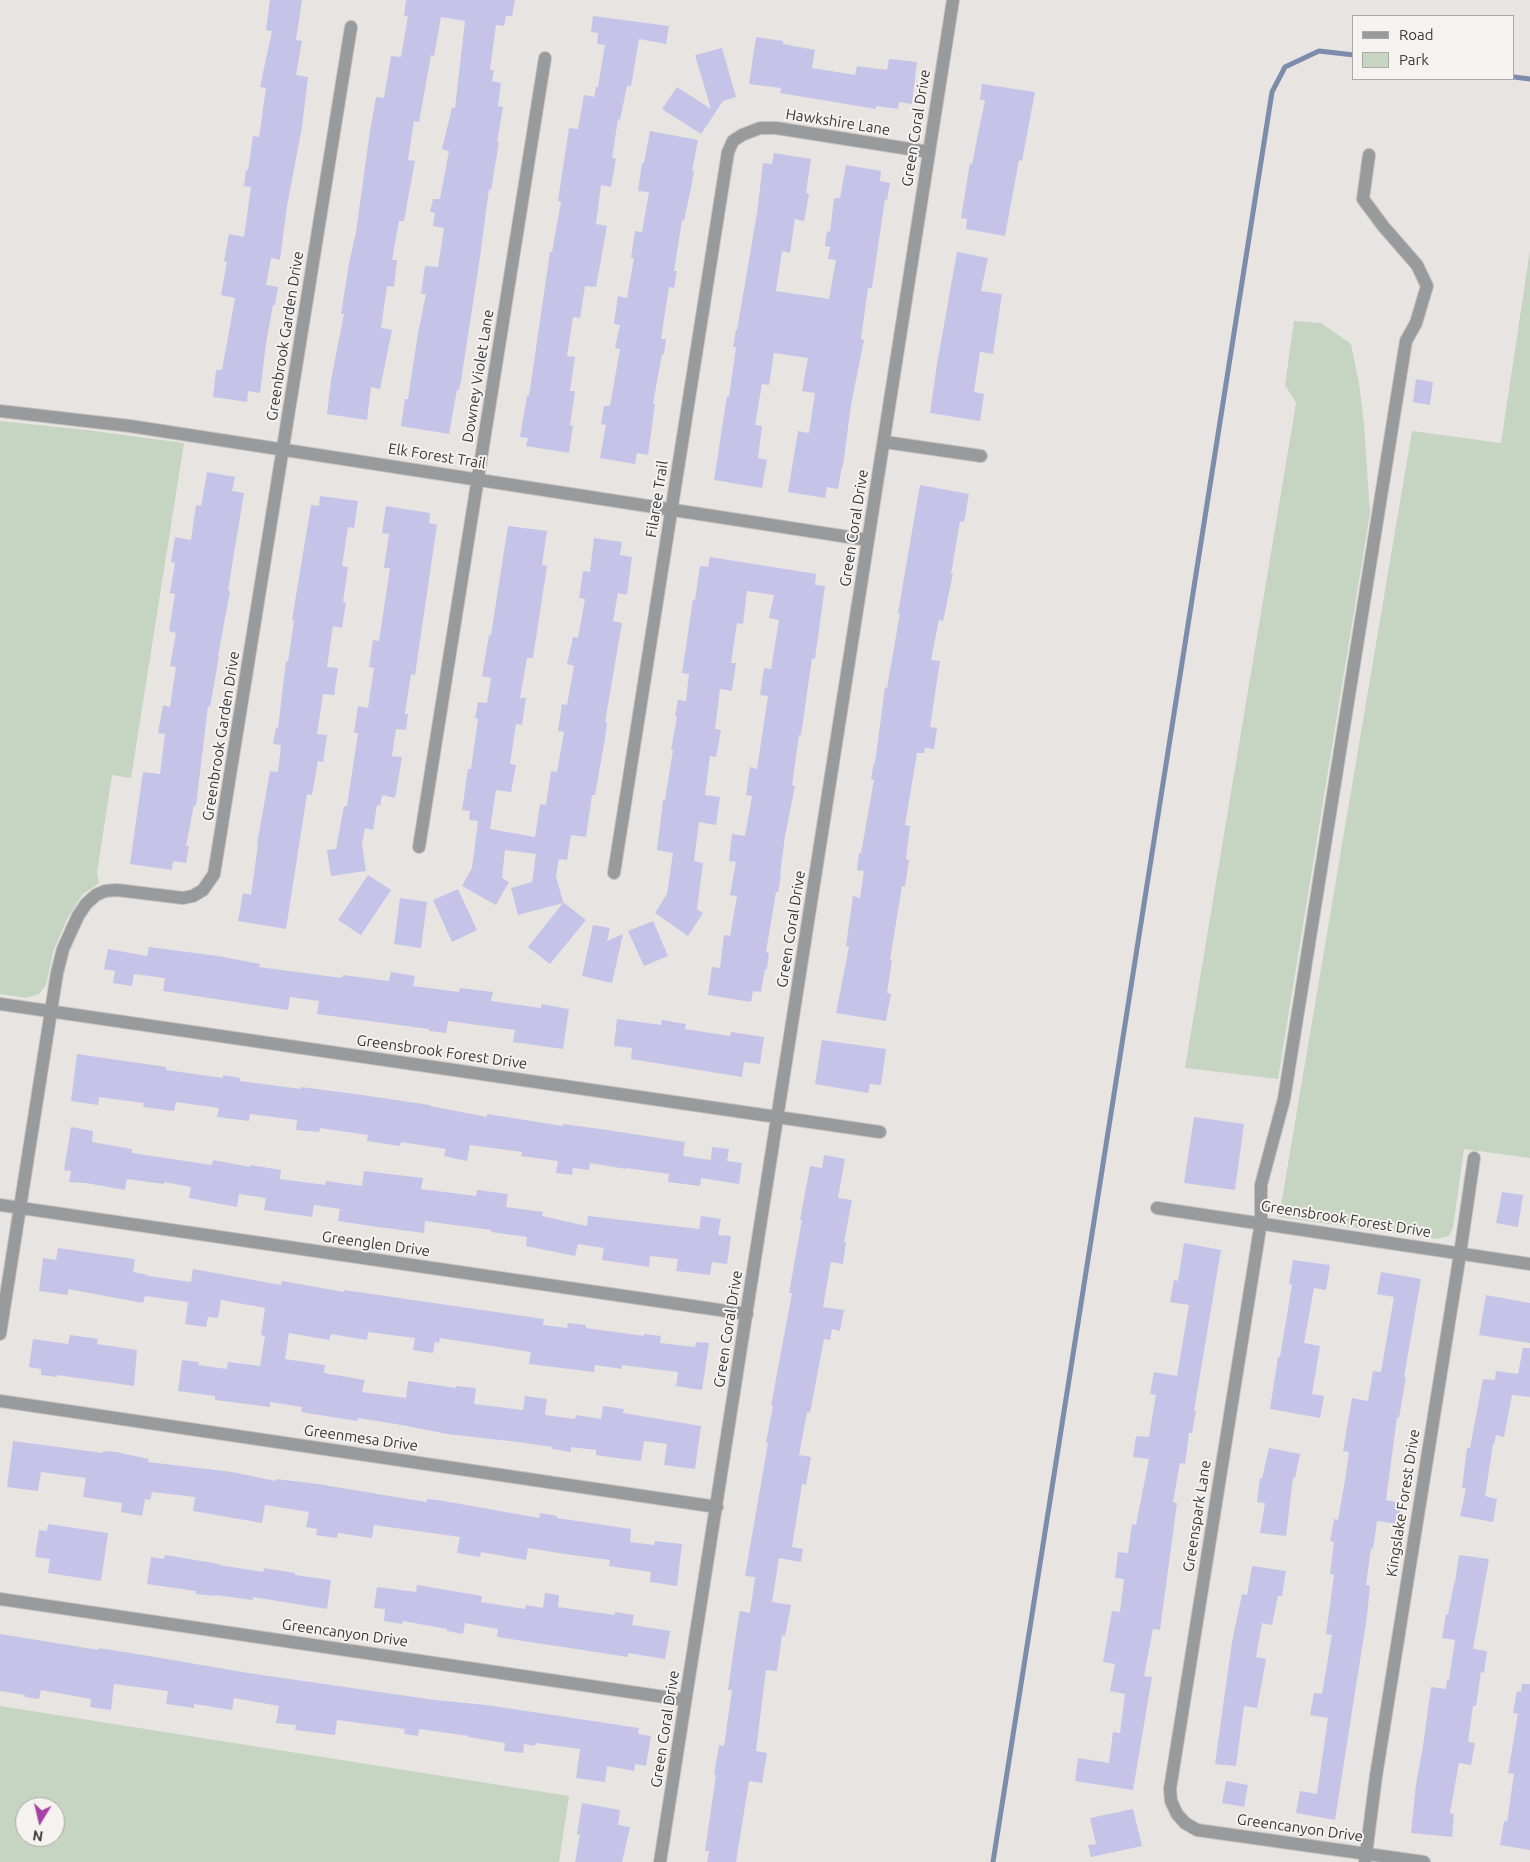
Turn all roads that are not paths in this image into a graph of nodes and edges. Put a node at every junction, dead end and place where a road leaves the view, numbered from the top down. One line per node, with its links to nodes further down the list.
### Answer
1 (953, 0): 5 (street, Green Coral Drive)
2 (351, 27): 9 (street, Greenbrook Garden Drive)
3 (545, 58): 11 (street, Downey Violet Lane)
4 (742, 135): 5 (street, Hawkshire Lane); 12 (street, Filaree Trail)
5 (929, 152): 8 (street, Green Coral Drive)
6 (1370, 155): 24 (street, Greenspark Lane)
7 (0, 411): 9 (street, Elk Forest Trail)
8 (885, 442): 10 (street); 13 (street, Green Coral Drive)
9 (284, 449): 11 (street, Elk Forest Trail); 17 (street, Greenbrook Garden Drive)
10 (981, 456)
11 (478, 479): 12 (street, Elk Forest Trail); 14 (street, Downey Violet Lane)
12 (672, 511): 13 (street, Elk Forest Trail); 15 (street, Filaree Trail)
13 (868, 540): 18 (street, Green Coral Drive)
14 (419, 847)
15 (614, 873)
16 (0, 1004): 17 (street, Greensbrook Forest Drive)
17 (52, 1011): 18 (street, Greensbrook Forest Drive); 22 (street, Greenbrook Garden Drive)
18 (778, 1117): 19 (street, Greensbrook Forest Drive); 27 (street, Green Coral Drive)
19 (880, 1132)
20 (1474, 1158): 25 (street, Kingslake Forest Drive)
21 (0, 1206): 22 (street, Greenglen Drive)
22 (20, 1208): 27 (street, Greenglen Drive); 28 (street, Greenbrook Garden Drive)
23 (1156, 1208): 24 (street, Greensbrook Forest Drive)
24 (1260, 1222): 25 (street, Greensbrook Forest Drive); 33 (street, Greenspark Lane)
25 (1460, 1254): 26 (street, Greensbrook Forest Drive); 34 (street, Kingslake Forest Drive)
26 (1530, 1264)
27 (747, 1314): 30 (street, Green Coral Drive)
28 (0, 1334)
29 (0, 1401): 30 (street, Greenmesa Drive)
30 (717, 1507): 32 (street, Green Coral Drive)
31 (0, 1599): 32 (street, Greencanyon Drive)
32 (686, 1700): 35 (street, Green Coral Drive)
33 (1177, 1814): 34 (street, Greencanyon Drive)
34 (1366, 1859): 36 (street, Greencanyon Drive)
35 (660, 1862)
36 (1424, 1862)

